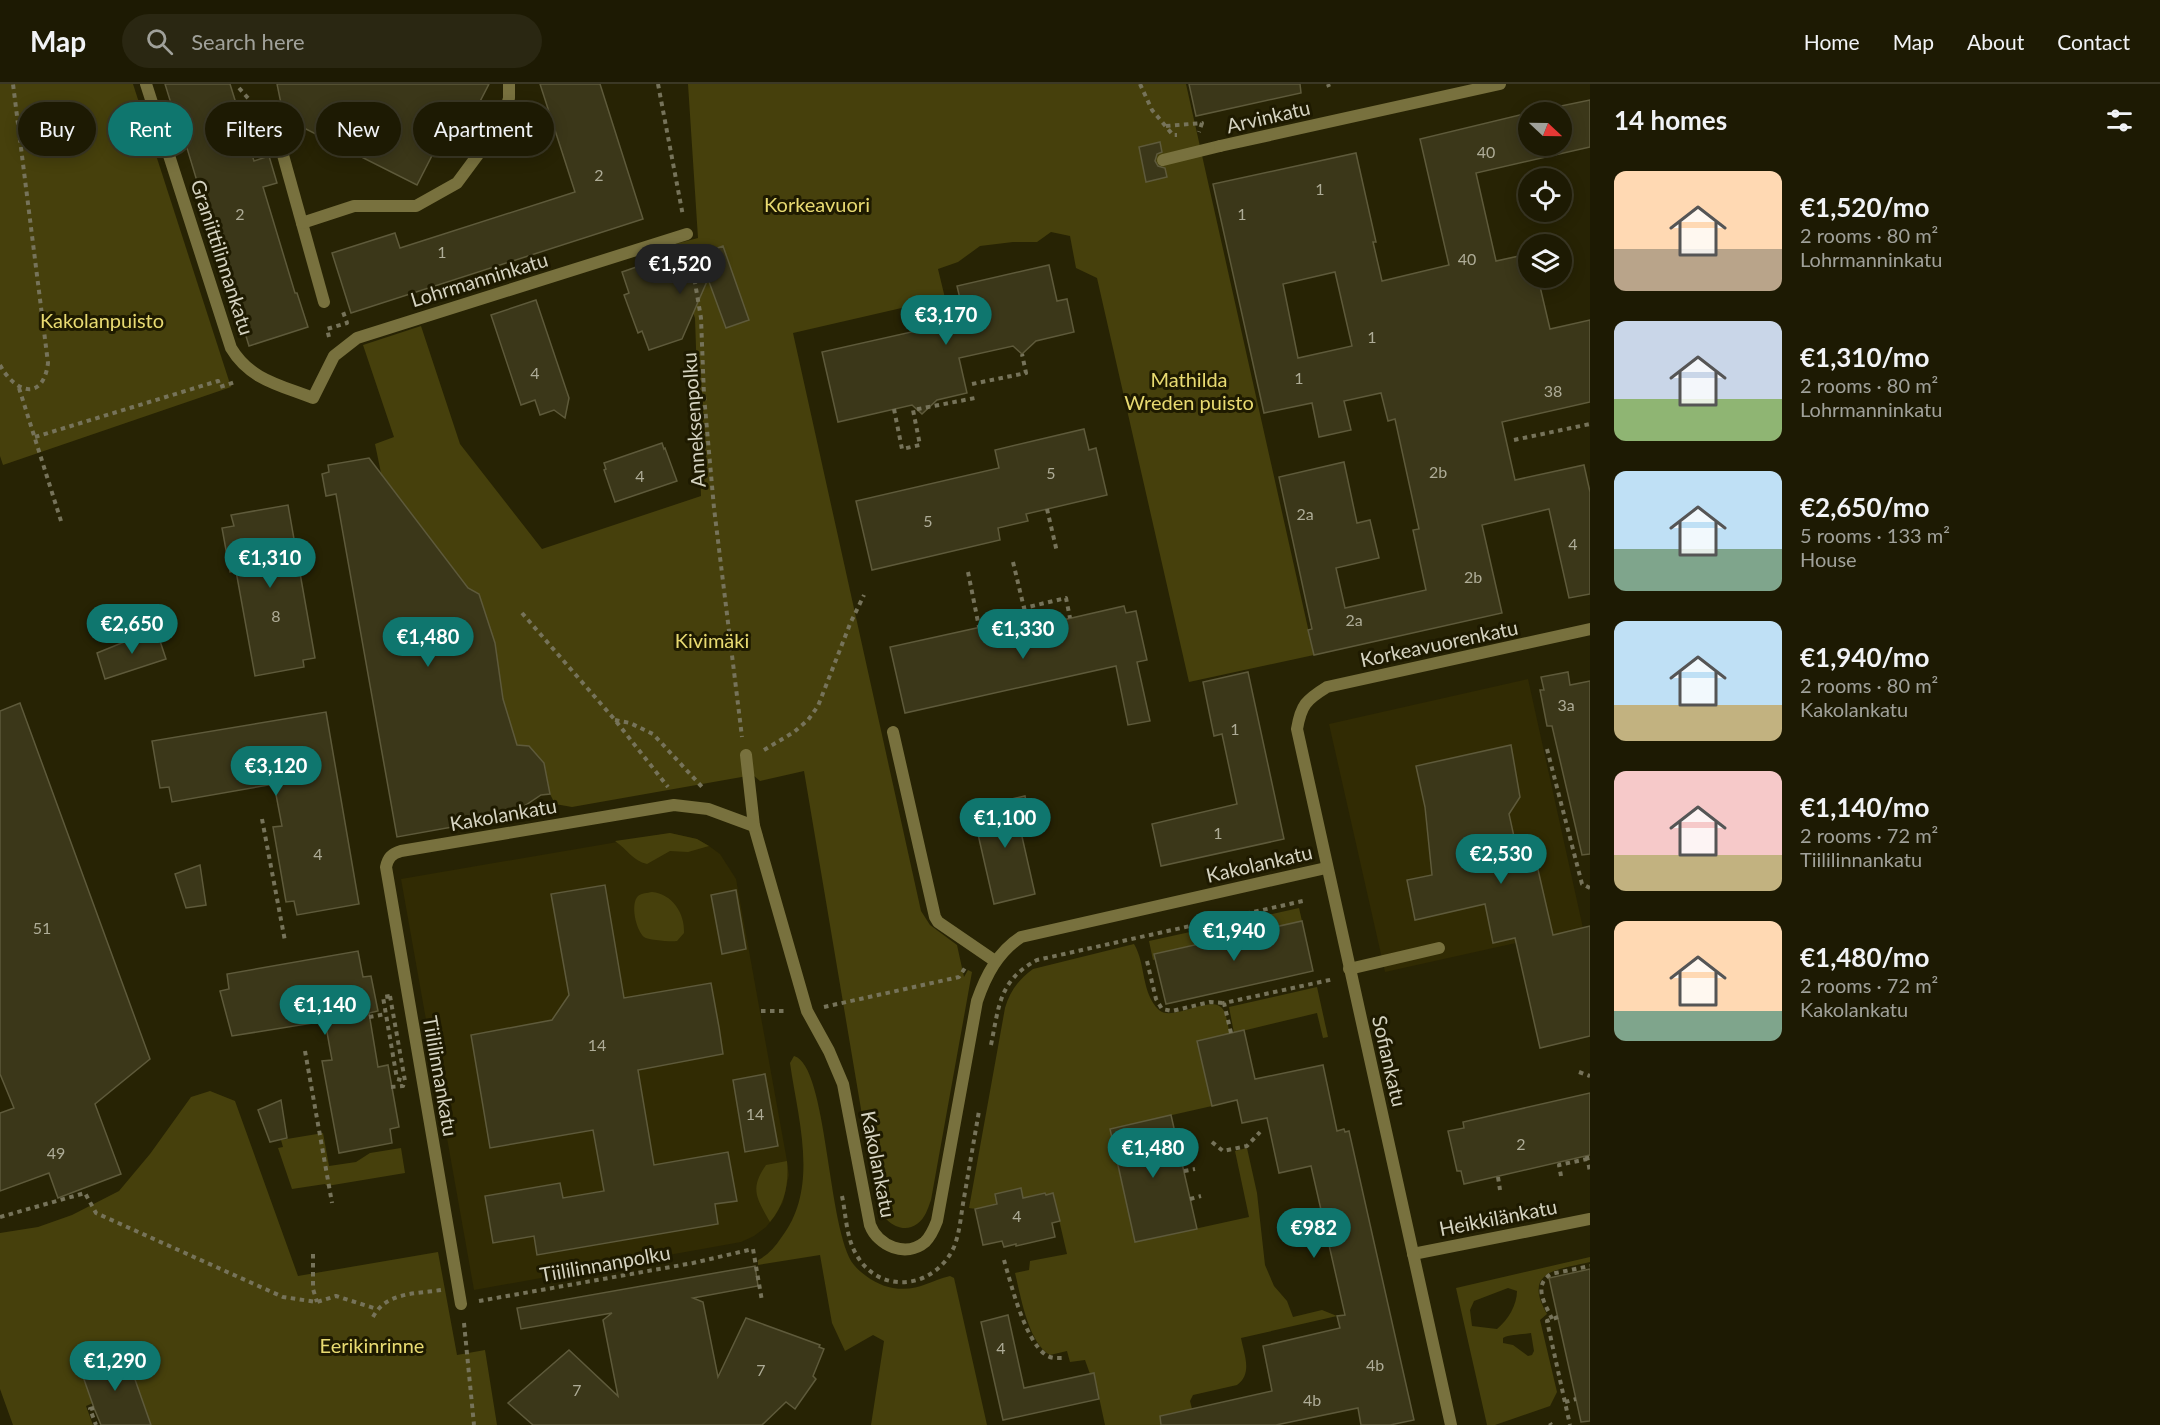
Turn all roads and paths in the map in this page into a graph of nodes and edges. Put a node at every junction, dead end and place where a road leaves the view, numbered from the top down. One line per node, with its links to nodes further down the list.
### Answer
1 (13, 84): 21 (path)
2 (146, 84): 22 (street, Graniittilinnankatu)
3 (509, 84): 14 (street)
4 (658, 84): 15 (path, Anneksenpolku)
5 (1140, 84): 9 (path)
6 (1500, 84): 13 (street, Arvinkatu)
7 (239, 88): 8 (path)
8 (251, 102)
9 (1166, 126): 10 (path); 11 (path)
10 (1191, 134)
11 (1183, 136)
12 (283, 156): 14 (street)
13 (1163, 160)
14 (302, 222): 16 (street)
15 (687, 234): 22 (street, Lohrmanninkatu); 42 (path, Anneksenpolku)
16 (324, 302)
17 (1022, 354): 20 (path)
18 (0, 365): 21 (path)
19 (231, 384): 26 (path)
20 (972, 384)
21 (19, 387): 26 (path)
22 (313, 398)
23 (975, 398): 24 (path)
24 (894, 409)
25 (1590, 424): 27 (path)
26 (35, 437): 29 (path)
27 (1514, 440)
28 (1047, 509): 30 (path)
29 (61, 520)
30 (1057, 552)
31 (1013, 562): 35 (path)
32 (969, 572): 36 (path)
33 (864, 596): 42 (path)
34 (522, 613): 39 (path)
35 (1070, 618)
36 (979, 627)
37 (1590, 629): 38 (street, Korkeavuorenkatu)
38 (1302, 706): 48 (street, Sofiankatu)
39 (615, 720): 43 (path); 44 (path)
40 (893, 732): 53 (street)
41 (1547, 749): 49 (path)
42 (746, 755): 46 (street)
43 (667, 783)
44 (708, 809): 46 (street, Kakolankatu); 47 (street, Kakolankatu)
45 (262, 819): 51 (path)
46 (754, 826): 61 (street, Kakolankatu)
47 (391, 855): 92 (street, Tiililinnankatu)
48 (1326, 868): 53 (street, Kakolankatu); 56 (street, Sofiankatu)
49 (1590, 888)
50 (1303, 901): 66 (path)
51 (285, 942)
52 (1439, 948): 56 (street)
53 (995, 961): 61 (street, Kakolankatu)
54 (1147, 961): 59 (path)
55 (965, 968): 58 (path)
56 (1349, 969): 89 (street, Sofiankatu)
57 (1322, 981): 59 (path)
58 (843, 1002)
59 (1224, 1003): 64 (path)
60 (761, 1011): 61 (path)
61 (807, 1011)
62 (386, 1014): 63 (path)
63 (369, 1017)
64 (1231, 1033)
65 (305, 1051): 85 (path)
66 (989, 1056)
67 (1579, 1072): 68 (path)
68 (1590, 1076)
69 (405, 1081): 70 (path)
70 (392, 1087)
71 (981, 1100): 81 (path)
72 (1260, 1132): 73 (path)
73 (1212, 1142)
74 (1178, 1144): 75 (path)
75 (1197, 1145)
76 (1195, 1169): 77 (path)
77 (1184, 1171)
78 (1590, 1172): 79 (path)
79 (1561, 1176)
80 (1498, 1177): 82 (path)
81 (841, 1189)
82 (1500, 1190)
83 (1201, 1196): 84 (path)
84 (1190, 1199)
85 (332, 1203)
86 (0, 1217): 94 (path)
87 (1590, 1219): 89 (street, Heikkilänkatu)
88 (313, 1254): 94 (path)
89 (1413, 1254): 107 (street, Sofiankatu)
90 (1004, 1260): 101 (path)
91 (1590, 1266): 100 (path)
92 (458, 1287): 95 (street, Tiililinnankatu); 96 (path)
93 (762, 1301): 95 (path, Tiililinnanpolku)
94 (317, 1302): 96 (path)
95 (461, 1304)
96 (377, 1309): 97 (path)
97 (373, 1317)
98 (1558, 1317): 100 (path)
99 (464, 1319): 106 (path)
100 (1552, 1319): 103 (path)
101 (1064, 1358)
102 (1576, 1399): 103 (path)
103 (1565, 1402): 108 (path)
104 (94, 1408): 105 (path)
105 (96, 1425)
106 (474, 1425)
107 (1451, 1425)
108 (1570, 1425)

